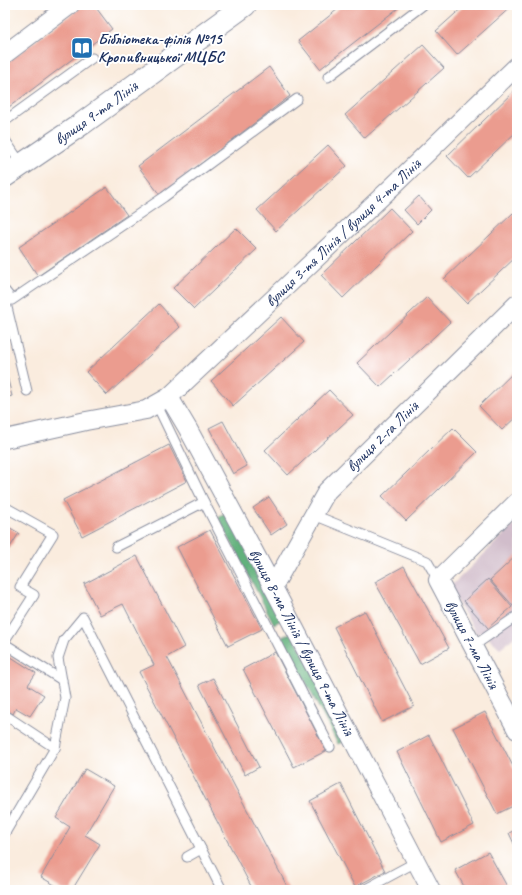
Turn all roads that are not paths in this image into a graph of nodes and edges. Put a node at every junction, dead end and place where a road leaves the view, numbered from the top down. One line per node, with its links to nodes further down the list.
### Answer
1 (70, 5): 4 (street)
2 (245, 5): 11 (street, вулиця 9-та Лінія)
3 (423, 5): 7 (lane)
4 (5, 54)
5 (92, 58): 9 (lane)
6 (517, 66): 16 (street, вулиця 3-тя Лінія / вулиця 4-та Лінія)
7 (328, 77)
8 (297, 99): 12 (lane)
9 (5, 121)
10 (5, 140): 11 (lane)
11 (13, 171)
12 (5, 290)
13 (5, 299): 15 (lane)
14 (517, 304): 21 (street, вулиця 2-га Лінія)
15 (27, 391)
16 (163, 400): 17 (street); 18 (lane); 24 (street, вулиця 8-ма Лінія / вулиця 9-та Лінія)
17 (5, 439)
18 (204, 502): 22 (lane); 32 (lane)
19 (517, 502): 23 (street)
20 (5, 507): 26 (lane)
21 (314, 515): 23 (lane); 24 (street, вулиця 2-га Лінія)
22 (116, 547)
23 (438, 580): 28 (street, вулиця 7-ма Лінія)
24 (273, 588): 37 (street, вулиця 8-ма Лінія / вулиця 9-та Лінія)
25 (517, 616): 28 (lane)
26 (5, 640)
27 (5, 644): 29 (lane)
28 (472, 647): 31 (street, вулиця 7-ма Лінія)
29 (62, 680): 33 (lane); 35 (lane)
30 (5, 715): 33 (lane)
31 (517, 730)
32 (330, 747)
33 (55, 748): 34 (lane)
34 (5, 833)
35 (201, 849): 36 (lane); 38 (lane)
36 (187, 857)
37 (416, 862): 39 (lane); 40 (street, вулиця 8-ма Лінія / вулиця 9-та Лінія)
38 (222, 890)
39 (364, 890)
40 (431, 890)

